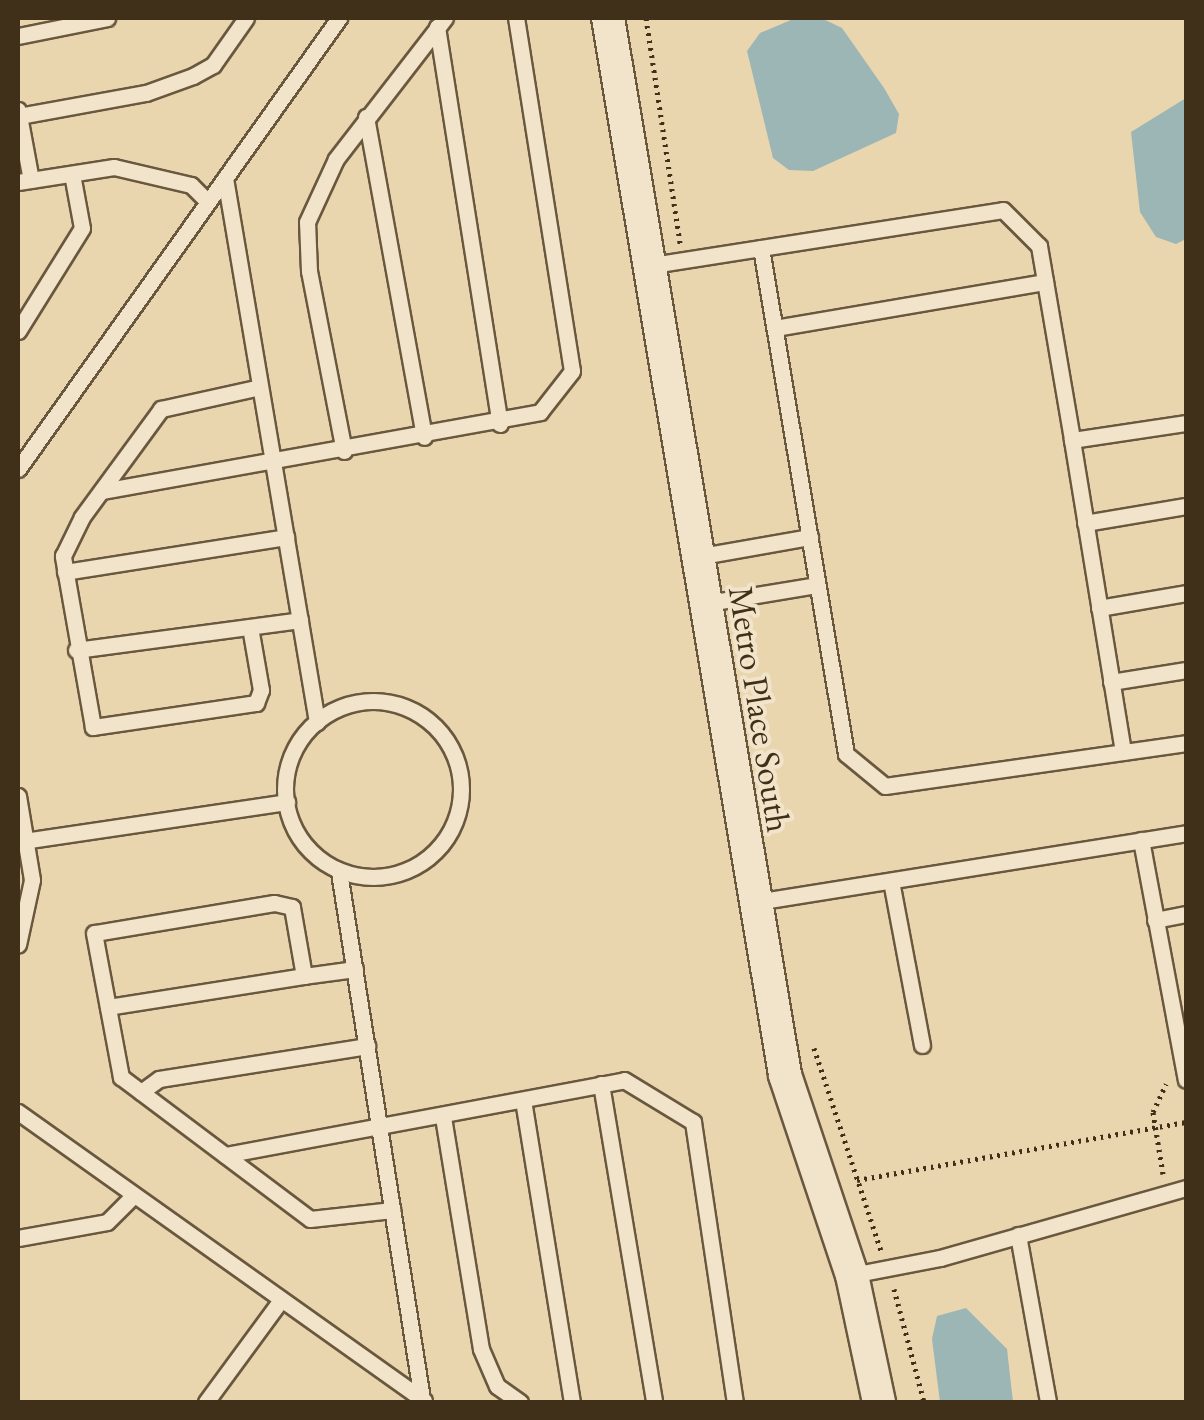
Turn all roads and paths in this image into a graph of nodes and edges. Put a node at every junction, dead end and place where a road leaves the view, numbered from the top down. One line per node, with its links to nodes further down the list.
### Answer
1 (107, 18): 8 (lane)
2 (246, 18): 9 (lane)
3 (339, 18): 12 (lane)
4 (516, 18): 23 (lane)
5 (608, 18): 17 (street, Metro Place South)
6 (646, 18): 16 (path)
7 (441, 22): 10 (lane); 23 (lane)
8 (18, 36)
9 (18, 113): 13 (lane)
10 (366, 117): 24 (lane); 26 (lane)
11 (72, 174): 13 (lane); 14 (lane); 20 (lane)
12 (225, 178): 14 (lane); 21 (lane)
13 (24, 181)
14 (208, 202): 28 (lane)
15 (762, 248): 16 (lane); 18 (lane); 19 (lane)
16 (682, 260): 17 (lane)
17 (646, 266): 34 (street, Metro Place South)
18 (1045, 282): 19 (lane); 25 (lane)
19 (775, 328): 33 (lane)
20 (18, 330)
21 (260, 388): 27 (lane); 29 (lane)
22 (1186, 423): 25 (lane)
23 (500, 424): 24 (lane)
24 (424, 437): 26 (lane)
25 (1072, 440): 31 (lane)
26 (344, 451): 27 (lane)
27 (273, 463): 29 (lane); 32 (lane)
28 (18, 469)
29 (102, 491): 35 (lane)
30 (1186, 506): 31 (lane)
31 (1086, 523): 39 (lane)
32 (286, 537): 35 (lane); 40 (lane)
33 (810, 537): 34 (lane); 36 (lane)
34 (694, 558): 38 (street, Metro Place South)
35 (66, 572): 42 (lane)
36 (817, 585): 38 (lane); 47 (lane)
37 (1186, 593): 39 (lane)
38 (702, 604): 55 (street, Metro Place South)
39 (1099, 608): 44 (lane)
40 (300, 620): 41 (lane); 45 (lane)
41 (250, 627): 42 (lane); 42 (lane)
42 (76, 650)
43 (1186, 670): 44 (lane)
44 (1111, 682): 47 (lane)
45 (316, 722): 49 (lane); 53 (lane)
46 (1186, 742): 47 (lane)
47 (1123, 752)
48 (18, 796): 51 (lane)
49 (287, 802): 51 (lane); 53 (lane)
50 (1186, 833): 52 (lane)
51 (30, 840): 58 (lane)
52 (1141, 840): 54 (lane); 57 (lane)
53 (339, 872): 59 (lane)
54 (891, 880): 55 (lane); 64 (lane)
55 (752, 902): 84 (street, Metro Place South)
56 (1186, 914): 57 (lane)
57 (1155, 920): 61 (lane)
58 (18, 945)
59 (355, 969): 60 (lane); 65 (lane)
60 (304, 976): 62 (lane); 62 (lane)
61 (1178, 999): 66 (lane)
62 (108, 1007): 68 (lane)
63 (810, 1030): 77 (path)
64 (922, 1044)
65 (367, 1046): 68 (lane); 74 (lane)
66 (1186, 1080)
67 (601, 1084): 69 (lane); 90 (lane); 91 (lane)
68 (141, 1092): 75 (lane)
69 (523, 1100): 71 (lane); 89 (lane)
70 (18, 1112): 79 (lane)
71 (443, 1117): 74 (lane); 88 (lane)
72 (1186, 1122): 73 (path)
73 (1154, 1129): 76 (path); 77 (path)
74 (380, 1130): 75 (lane); 80 (lane)
75 (225, 1155): 80 (lane)
76 (1160, 1159)
77 (856, 1180): 83 (path)
78 (1186, 1188): 81 (lane)
79 (134, 1195): 82 (lane); 85 (lane)
80 (393, 1210): 86 (lane)
81 (1018, 1235): 83 (lane); 94 (lane)
82 (18, 1238)
83 (886, 1266): 84 (lane); 93 (path)
84 (852, 1275): 92 (street, Metro Place South)
85 (281, 1300): 86 (lane); 87 (lane)
86 (425, 1401)
87 (206, 1402)
88 (520, 1402)
89 (572, 1402)
90 (654, 1402)
91 (736, 1402)
92 (879, 1402)
93 (924, 1402)
94 (1048, 1402)

